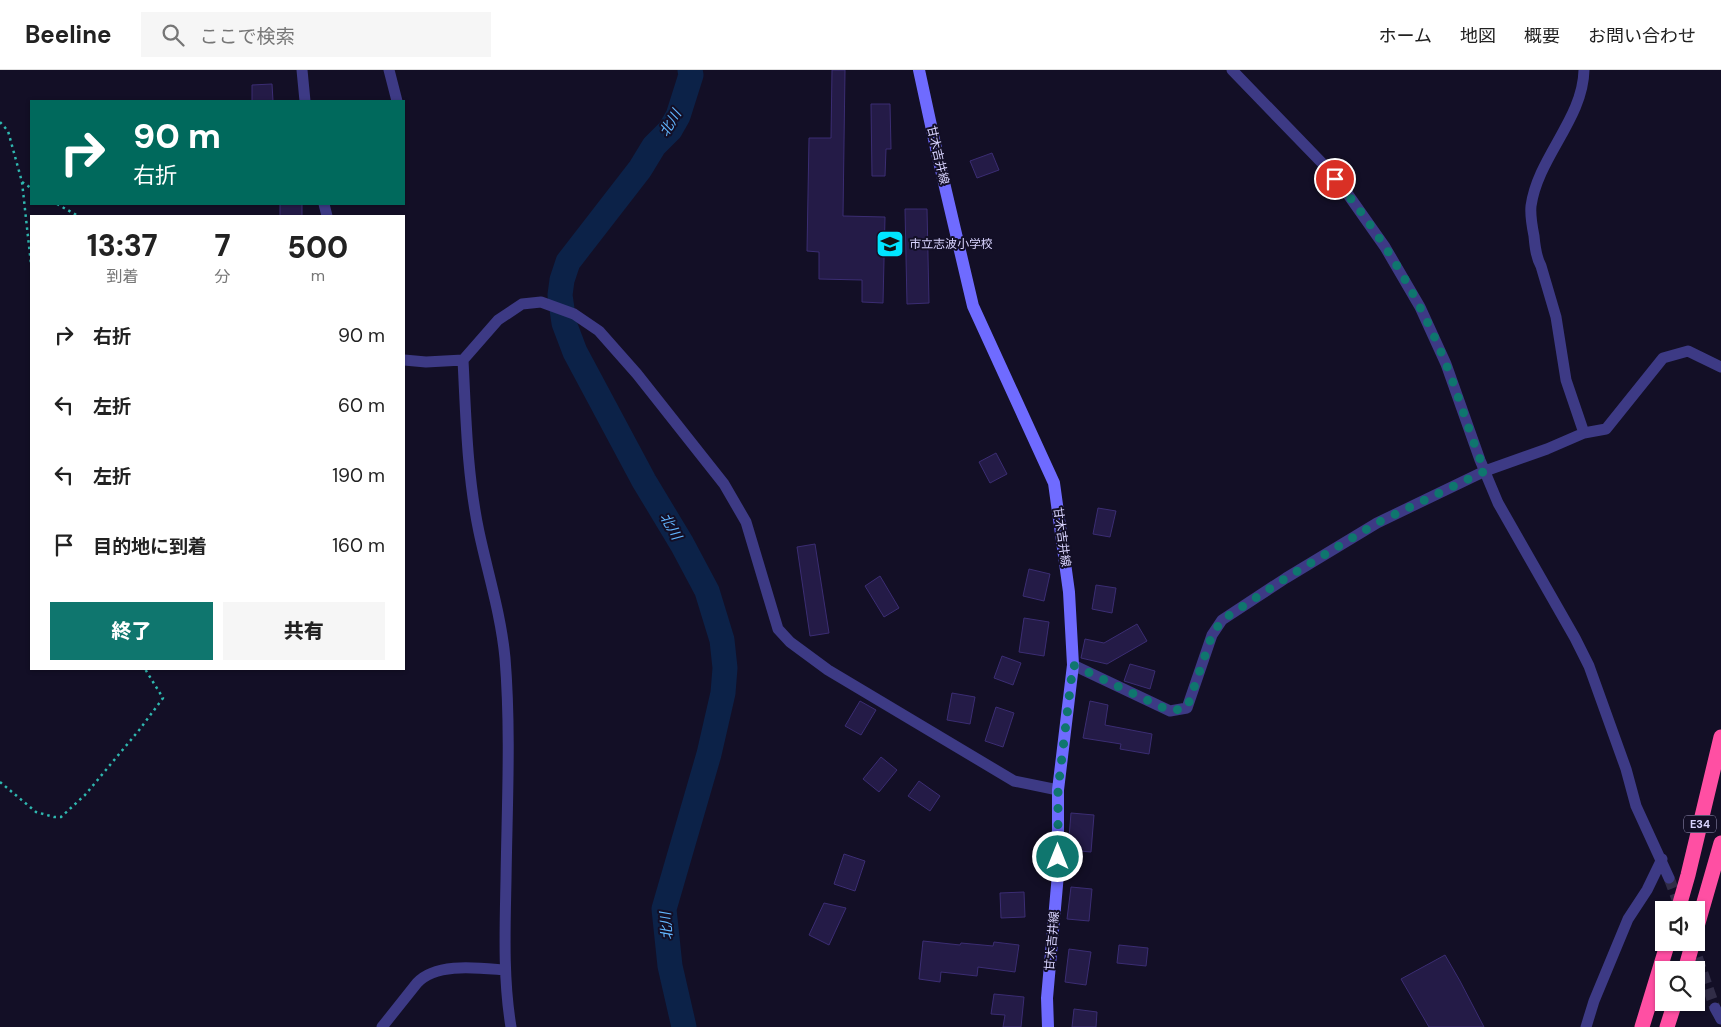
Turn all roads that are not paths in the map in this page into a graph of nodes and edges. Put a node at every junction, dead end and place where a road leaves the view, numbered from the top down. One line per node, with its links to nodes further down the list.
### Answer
1 (302, 70): 6 (street)
2 (389, 70): 7 (street)
3 (919, 70): 13 (main road, 甘木吉井線)
4 (1232, 70): 12 (street)
5 (1584, 70): 11 (street)
6 (305, 100)
7 (396, 100)
8 (405, 360): 9 (street)
9 (463, 360): 15 (street); 22 (street)
10 (1721, 366): 11 (street)
11 (1584, 433): 12 (street)
12 (1485, 471): 13 (street); 17 (street)
13 (1073, 665): 15 (main road, 甘木吉井線)
14 (1721, 738): 19 (highway, E34)
15 (1058, 790): 28 (main road, 甘木吉井線)
16 (1721, 843): 20 (highway, E34)
17 (1662, 859): 18 (street); 29 (street)
18 (1669, 878)
19 (1680, 901)
20 (1704, 901)
21 (1665, 951): 30 (highway)
22 (505, 970): 26 (street); 27 (street)
23 (1715, 1008): 25 (street)
24 (1672, 1011): 31 (highway)
25 (1721, 1019)
26 (382, 1027)
27 (511, 1027)
28 (1048, 1027)
29 (1586, 1027)
30 (1642, 1027)
31 (1667, 1027)

